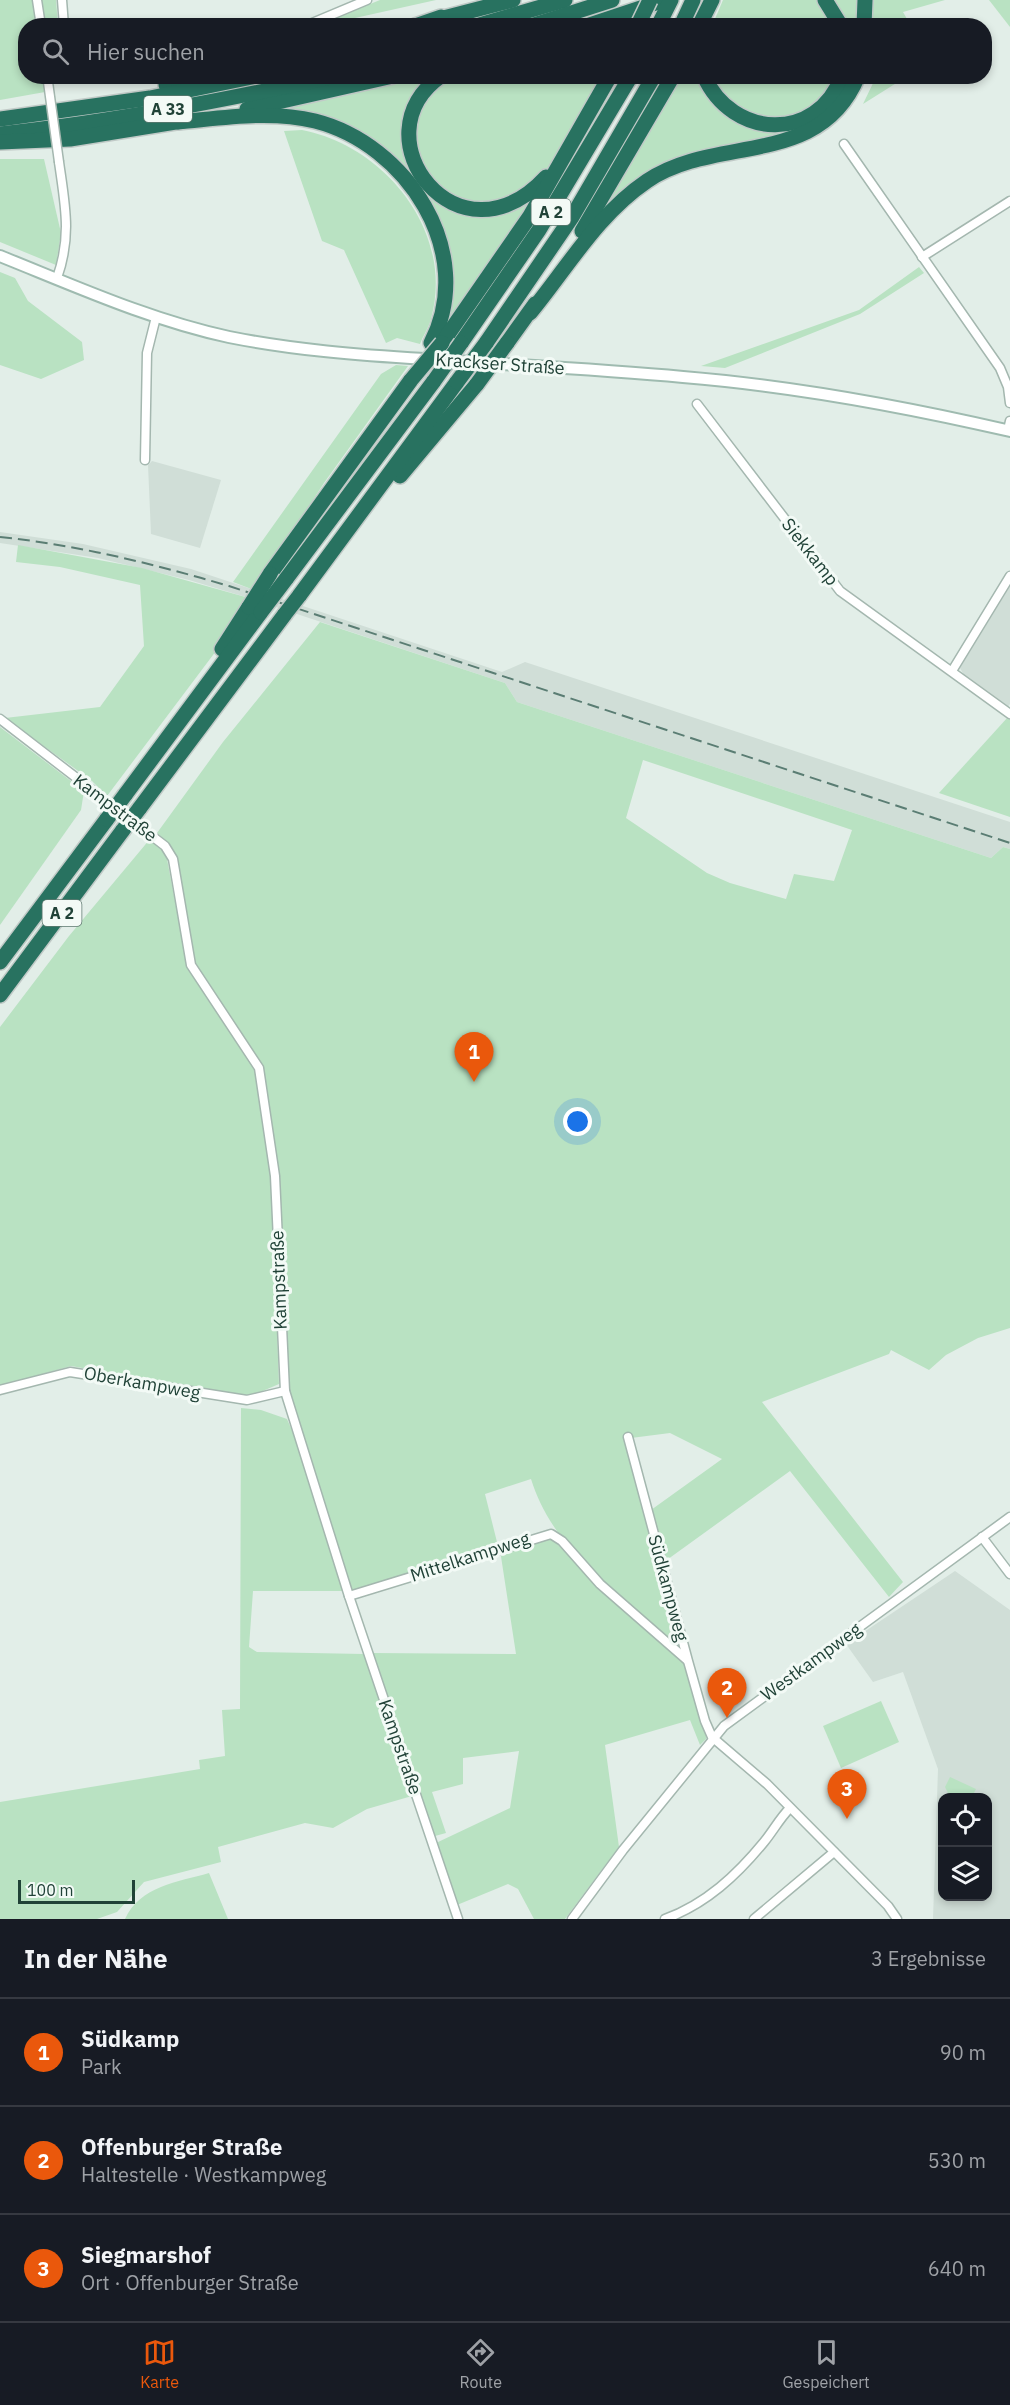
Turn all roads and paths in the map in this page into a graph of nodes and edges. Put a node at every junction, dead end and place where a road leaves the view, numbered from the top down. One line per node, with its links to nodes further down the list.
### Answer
1 (37, 0): 14 (street)
2 (62, 0): 15 (street)
3 (367, 0): 16 (street)
4 (482, 0): 17 (highway)
5 (513, 0): 18 (highway)
6 (565, 0): 19 (highway)
7 (612, 0): 20 (highway)
8 (650, 0): 22 (highway, bridge)
9 (693, 0): 23 (highway)
10 (712, 0): 24 (highway); 25 (highway)
11 (825, 0): 26 (highway)
12 (865, 0): 27 (highway)
13 (665, 10): 21 (highway)
14 (39, 18)
15 (63, 18)
16 (323, 18)
17 (439, 18)
18 (444, 18)
19 (503, 18)
20 (556, 18)
21 (626, 18)
22 (641, 18)
23 (685, 18)
24 (703, 18)
25 (707, 18)
26 (837, 18)
27 (864, 18)
28 (49, 84): 51 (street, bridge)
29 (169, 84): 41 (highway)
30 (218, 84): 41 (highway, A 33)
31 (296, 84): 44 (highway, A 33)
32 (356, 84): 43 (highway)
33 (432, 84): 47 (highway)
34 (605, 84): 47 (highway)
35 (626, 84): 61 (highway, A 2, bridge)
36 (649, 84): 59 (highway, A 2, bridge)
37 (668, 84): 52 (highway)
38 (709, 84): 39 (highway)
39 (838, 84)
40 (853, 84): 52 (highway)
41 (46, 113): 42 (highway, A 33)
42 (0, 119)
43 (178, 122): 45 (highway); 54 (highway)
44 (0, 134)
45 (0, 142)
46 (844, 144): 50 (street)
47 (564, 156): 54 (highway)
48 (1010, 201): 50 (street)
49 (0, 256): 51 (street, Krackser Straße)
50 (922, 257): 55 (street)
51 (57, 278): 53 (street, Krackser Straße)
52 (530, 313): 59 (highway, bridge)
53 (156, 317): 57 (street, Krackser Straße); 58 (street)
54 (436, 343): 61 (highway, bridge)
55 (1010, 403)
56 (697, 404): 62 (street, Siekkamp)
57 (1009, 428)
58 (146, 460)
59 (336, 546): 66 (highway, A 2, bridge)
60 (1010, 576): 62 (street)
61 (255, 610): 65 (highway, A 2, bridge)
62 (952, 671): 63 (street, Siekkamp)
63 (1010, 714)
64 (0, 719): 68 (street, Kampstraße)
65 (0, 962)
66 (0, 995)
67 (0, 1390): 68 (street, Oberkampweg)
68 (285, 1391): 73 (street, Kampstraße)
69 (628, 1437): 74 (street, Südkampweg)
70 (1010, 1517): 71 (street, Westkampweg)
71 (982, 1537): 72 (street); 75 (street, Westkampweg)
72 (1010, 1574)
73 (349, 1596): 74 (street, Mittelkampweg); 78 (street, Kampstraße)
74 (688, 1661): 75 (street, Südkampweg)
75 (712, 1737): 76 (street); 79 (street, Westkampweg)
76 (790, 1808): 77 (street); 80 (street)
77 (834, 1852): 81 (street); 82 (street)
78 (458, 1919)
79 (572, 1919)
80 (667, 1919)
81 (754, 1919)
82 (897, 1919)

